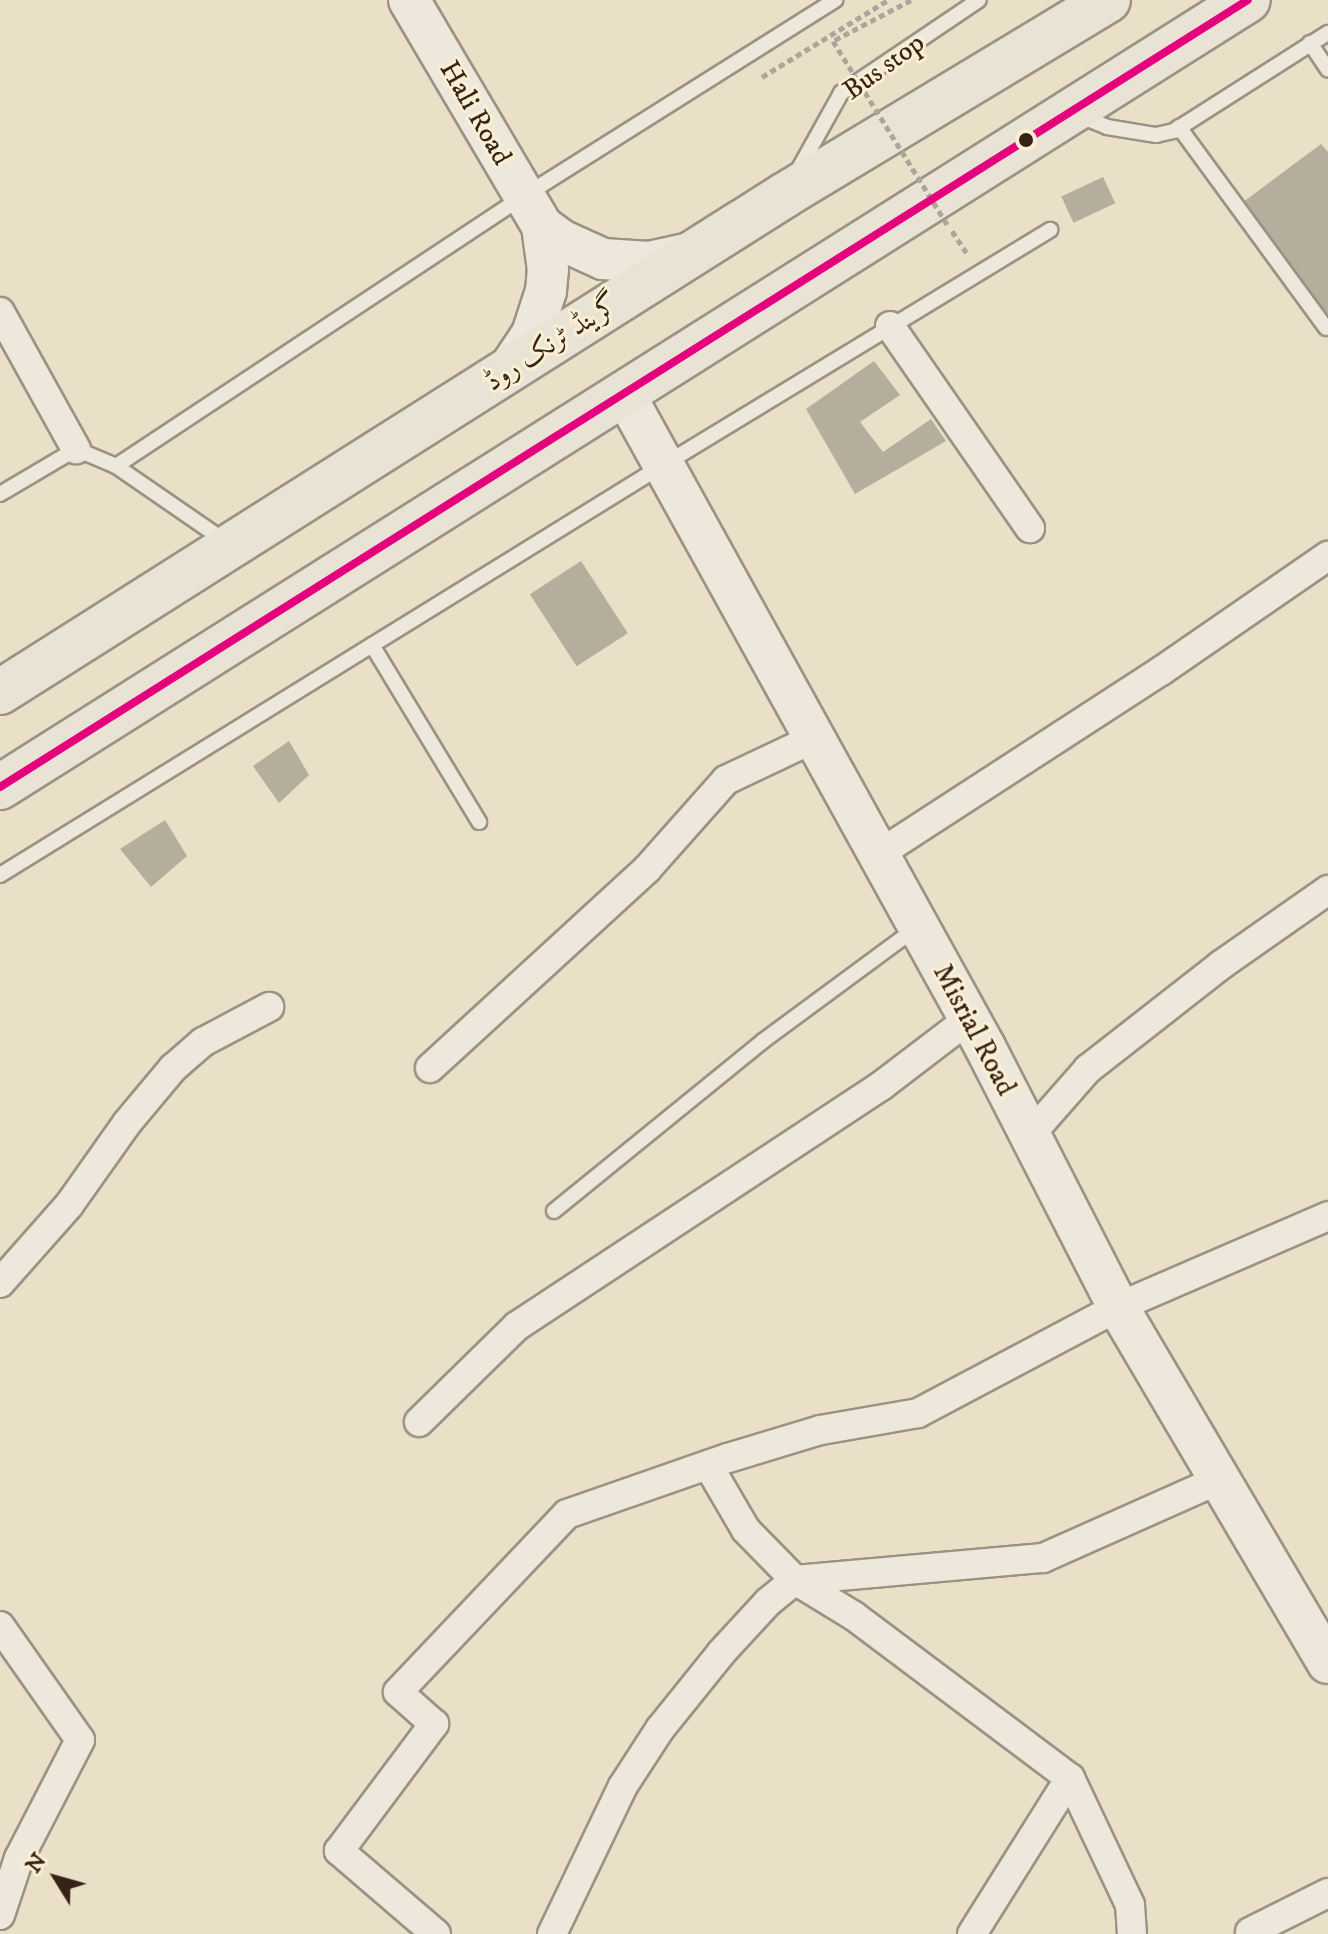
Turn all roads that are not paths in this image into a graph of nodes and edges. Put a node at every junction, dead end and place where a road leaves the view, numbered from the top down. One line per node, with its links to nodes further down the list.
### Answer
1 (409, 0): 12 (main road, Hali Road)
2 (835, 0): 12 (lane)
3 (979, 0): 11 (lane, Bus stop)
4 (1108, 0): 11 (highway, گرینڈ ٹرنک روڈ)
5 (1248, 0): 9 (highway)
6 (1328, 33): 7 (lane)
7 (1310, 43): 8 (lane); 10 (lane)
8 (1328, 70)
9 (1071, 112): 10 (lane); 19 (highway)
10 (1179, 127): 17 (lane)
11 (785, 195): 14 (highway, گرینڈ ٹرنک روڈ)
12 (533, 211): 14 (main road, Hali Road); 18 (main road, Hali Road); 22 (lane)
13 (1050, 230): 16 (lane)
14 (698, 250): 18 (highway, گرینڈ ٹرنک روڈ)
15 (0, 312): 20 (street)
16 (890, 326): 21 (lane); 24 (street)
17 (1326, 328)
18 (506, 373): 25 (highway, گرینڈ ٹرنک روڈ)
19 (625, 395): 21 (main road, Misrial Road); 30 (highway)
20 (76, 449): 22 (lane); 23 (lane)
21 (664, 464): 27 (lane); 29 (main road, Misrial Road)
22 (116, 466): 25 (lane)
23 (0, 494)
24 (1030, 528)
25 (233, 547): 28 (highway, گرینڈ ٹرنک روڈ)
26 (1328, 556): 32 (street)
27 (372, 645): 31 (lane); 33 (lane)
28 (0, 692)
29 (815, 738): 32 (main road, Misrial Road); 38 (street)
30 (0, 787)
31 (479, 822)
32 (879, 854): 35 (main road, Misrial Road)
33 (0, 875)
34 (1328, 890): 39 (street)
35 (919, 926): 37 (main road, Misrial Road); 40 (lane)
36 (269, 1007): 42 (street)
37 (969, 1019): 39 (main road, Misrial Road); 44 (street)
38 (430, 1068)
39 (1030, 1135): 43 (main road, Misrial Road)
40 (554, 1211)
41 (1328, 1216): 43 (street)
42 (0, 1283)
43 (1118, 1307): 45 (street); 46 (main road, Misrial Road)
44 (419, 1422)
45 (708, 1465): 47 (street); 54 (street)
46 (1218, 1480): 47 (street); 49 (main road, Misrial Road)
47 (795, 1580): 50 (street); 55 (street)
48 (0, 1626): 52 (street)
49 (1326, 1654)
50 (1070, 1778): 56 (street); 57 (street)
51 (1328, 1893): 53 (street)
52 (0, 1915)
53 (1250, 1932)
54 (436, 1934)
55 (552, 1934)
56 (972, 1934)
57 (1132, 1934)

